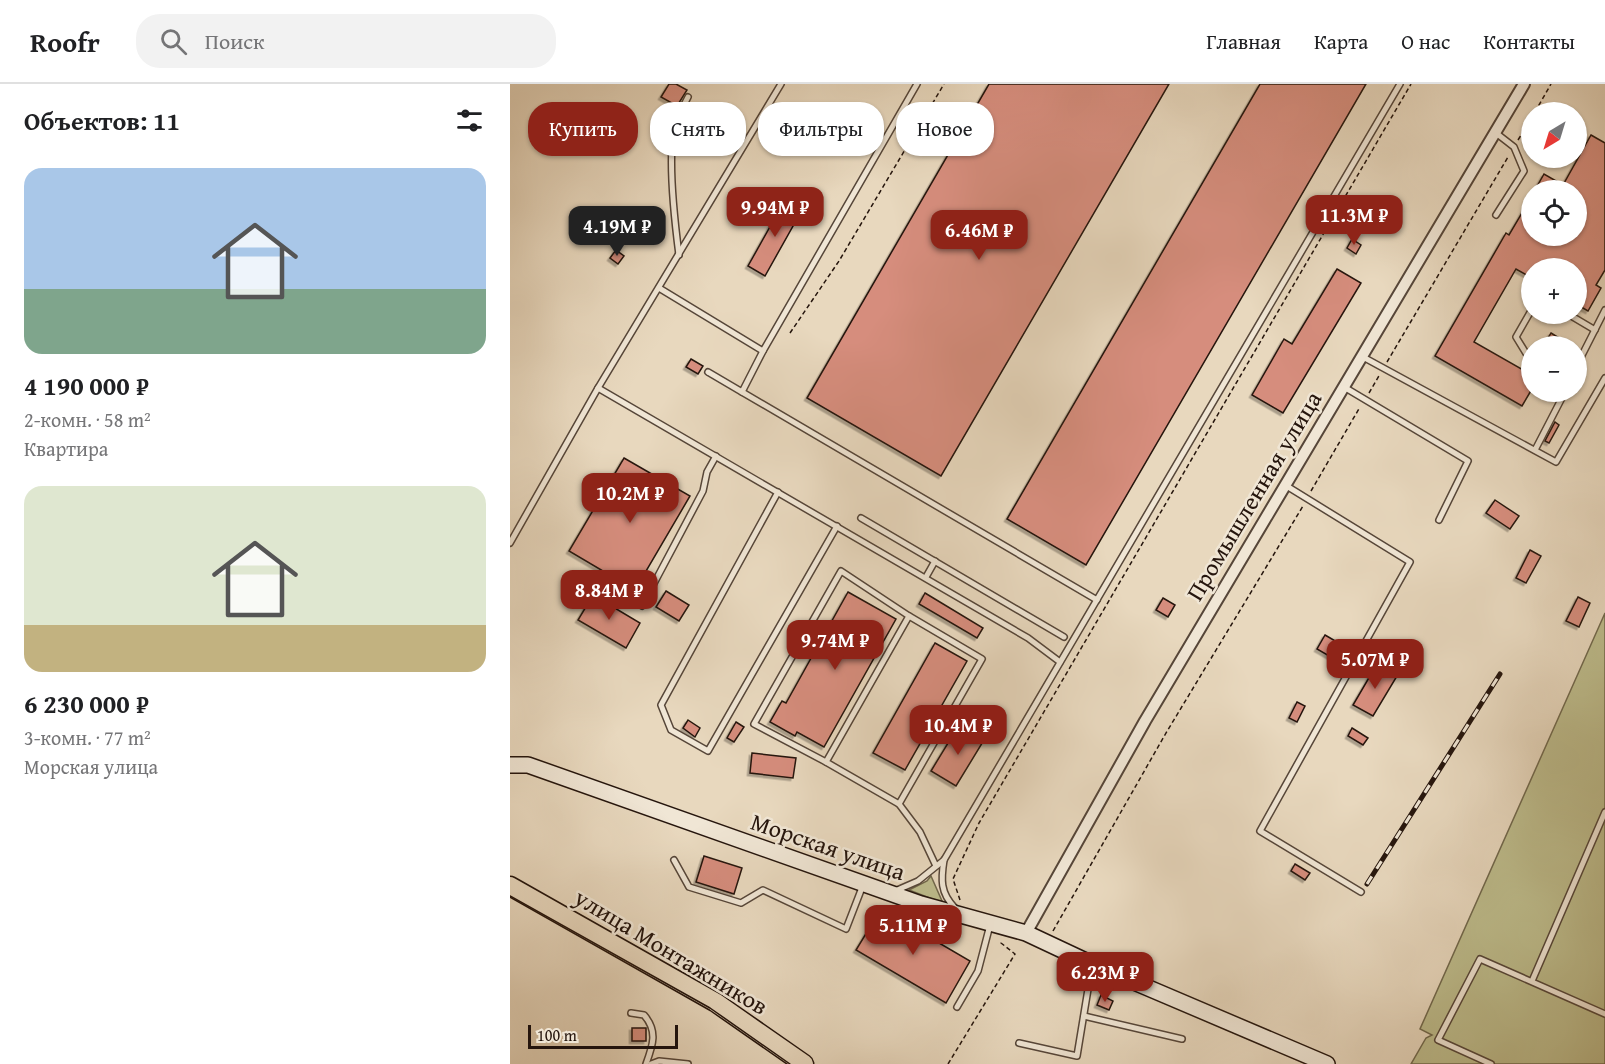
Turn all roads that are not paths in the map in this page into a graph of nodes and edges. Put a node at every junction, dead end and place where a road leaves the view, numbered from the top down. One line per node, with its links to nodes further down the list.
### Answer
1 (781, 84): 8 (lane)
2 (918, 84): 16 (lane)
3 (1400, 84): 34 (lane)
4 (1524, 84): 6 (street, Промышленная улица)
5 (688, 97): 8 (lane)
6 (1496, 133): 7 (lane); 17 (street, Промышленная улица)
7 (1496, 215)
8 (679, 255): 9 (lane)
9 (658, 288): 16 (lane); 21 (lane)
10 (1605, 310): 13 (lane)
11 (1523, 324): 14 (lane)
12 (1585, 324): 13 (lane)
13 (1595, 330): 15 (lane)
14 (1521, 345)
15 (1587, 346)
16 (763, 351): 22 (lane)
17 (1363, 357): 20 (street, Промышленная улица); 24 (lane)
18 (708, 372): 22 (lane)
19 (1605, 378): 24 (lane)
20 (1344, 387): 26 (street, Промышленная улица); 29 (lane)
21 (598, 388): 25 (lane); 31 (lane)
22 (742, 392): 34 (lane)
23 (1560, 402): 24 (lane)
24 (1535, 450)
25 (716, 456): 27 (lane); 35 (lane)
26 (1285, 485): 48 (lane); 52 (street, Промышленная улица)
27 (778, 492): 30 (lane); 30 (lane)
28 (861, 518): 32 (lane)
29 (1439, 520)
30 (837, 526): 33 (lane)
31 (510, 543)
32 (935, 561): 33 (lane); 37 (lane)
33 (926, 578): 38 (lane)
34 (1097, 600): 38 (lane)
35 (642, 606)
36 (909, 616): 39 (lane); 39 (lane); 41 (lane)
37 (1064, 637)
38 (1060, 662): 44 (lane)
39 (826, 762): 41 (lane)
40 (510, 765): 46 (street, Морская улица)
41 (899, 804): 45 (lane)
42 (1605, 812): 54 (lane)
43 (674, 860): 46 (lane)
44 (944, 860): 45 (lane); 50 (lane)
45 (936, 866): 49 (lane)
46 (864, 884): 49 (street, Морская улица)
47 (510, 886): 63 (main road, улица Монтажников)
48 (1360, 892)
49 (893, 893): 50 (street, Морская улица)
50 (962, 909): 51 (street, Морская улица)
51 (998, 926): 52 (street, Морская улица); 55 (lane)
52 (1028, 929): 53 (street, Морская улица)
53 (1092, 964): 58 (lane); 64 (street, Морская улица)
54 (1532, 981): 57 (lane); 65 (lane)
55 (957, 1007)
56 (631, 1013): 61 (lane)
57 (1605, 1014)
58 (1084, 1016): 59 (lane); 60 (lane)
59 (1182, 1039)
60 (1019, 1043)
61 (649, 1064): 62 (lane)
62 (688, 1064)
63 (804, 1064)
64 (1327, 1064)
65 (1491, 1064)

